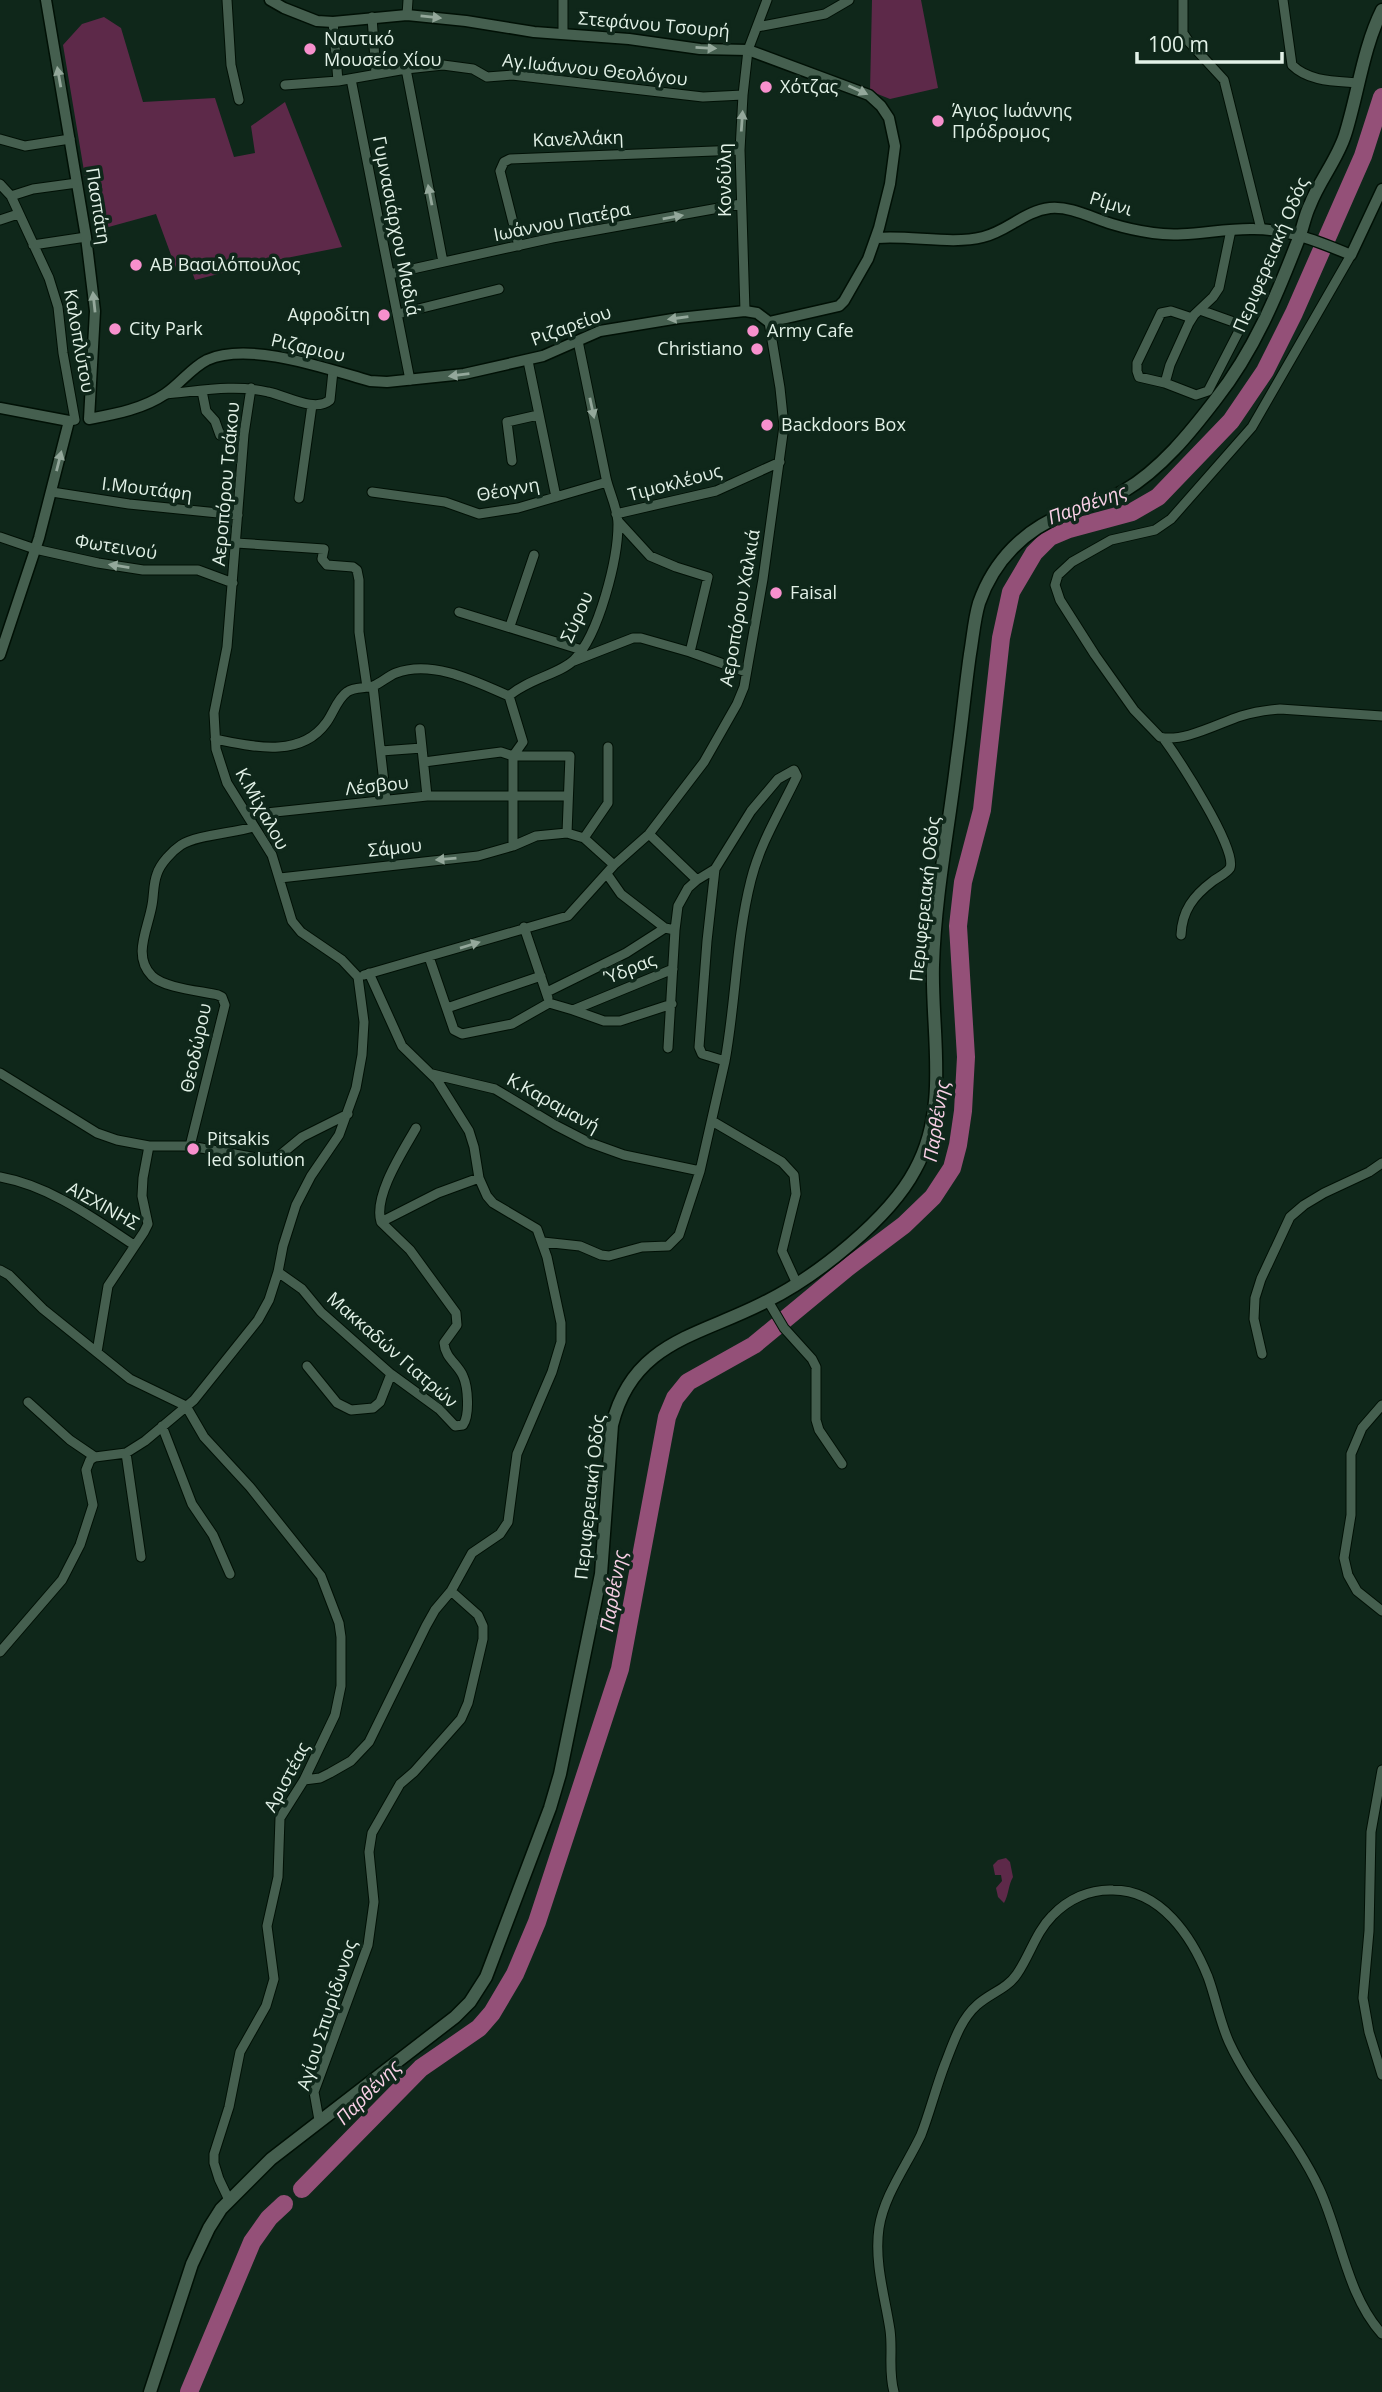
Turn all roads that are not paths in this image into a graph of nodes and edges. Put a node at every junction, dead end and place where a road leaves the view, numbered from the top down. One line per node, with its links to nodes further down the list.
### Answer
1 (46, 0): 28 (street, Πασπάτη, one-way to 1)
2 (227, 0): 26 (street)
3 (270, 0): 15 (street, Στεφάνου Τσουρή)
4 (408, 0): 13 (street)
5 (563, 0): 17 (street)
6 (767, 0): 16 (street, Κονδύλη)
7 (831, 0): 12 (street)
8 (849, 0): 12 (street)
9 (1183, 0): 37 (street)
10 (1283, 0): 23 (street)
11 (1382, 10): 23 (main road, Περιφερειακή Οδός)
12 (825, 14): 16 (street)
13 (407, 15): 14 (street, Στεφάνου Τσουρή); 17 (street, Στεφάνου Τσουρή, one-way to 17)
14 (372, 17): 15 (street, Στεφάνου Τσουρή); 20 (street)
15 (333, 22): 22 (street)
16 (757, 27): 18 (street, Κονδύλη)
17 (563, 34): 18 (street, Στεφάνου Τσουρή, one-way to 18)
18 (748, 50): 25 (street, Κονδύλη); 41 (street, Στεφάνου Τσουρή, one-way to 41)
19 (406, 69): 20 (street, Αγ.Ιωάννου Θεολόγου); 25 (street, Αγ.Ιωάννου Θεολόγου); 45 (street, one-way to 19)
20 (376, 74): 21 (street, Αγ.Ιωάννου Θεολόγου)
21 (351, 79): 22 (street, Αγ.Ιωάννου Θεολόγου); 46 (street, Γυμνασιάρχου Μαδιά)
22 (338, 81): 24 (street, Αγ.Ιωάννου Θεολόγου)
23 (1359, 83): 39 (main road, Περιφερειακή Οδός)
24 (285, 85)
25 (743, 95): 29 (street, Κονδύλη, one-way to 25)
26 (239, 100)
27 (0, 139): 28 (street)
28 (70, 139): 30 (street, Πασπάτη)
29 (740, 150): 34 (street, Κονδύλη); 43 (street, Κανελλάκη)
30 (77, 183): 33 (street); 40 (street, Πασπάτη)
31 (0, 184): 33 (street, Καλοπλύτου)
32 (1382, 189): 44 (street)
33 (11, 196): 35 (street, Καλοπλύτου)
34 (741, 204): 43 (street, Ιωάννου Πατέρα, one-way to 34); 49 (street, Κονδύλη)
35 (18, 214): 36 (street); 42 (street, Καλοπλύτου)
36 (0, 220)
37 (1261, 229): 38 (street, Ρίμνι); 39 (street, Ρίμνι)
38 (1231, 230): 41 (street, Ρίμνι); 48 (street)
39 (1300, 235): 44 (street, Ρίμνι); 145 (main road, Περιφερειακή Οδός)
40 (86, 237): 42 (street); 64 (street, Πασπάτη, one-way to 40)
41 (877, 238): 52 (street, Στεφάνου Τσουρή)
42 (33, 245): 65 (street, Καλοπλύτου)
43 (519, 246): 45 (street, Ιωάννου Πατέρα)
44 (1351, 255): 92 (street)
45 (443, 262): 46 (street, Ιωάννου Πατέρα)
46 (390, 274): 50 (street, Γυμνασιάρχου Μαδιά)
47 (499, 289): 50 (street)
48 (1200, 310): 51 (street); 57 (street)
49 (746, 311): 52 (street); 53 (street, Ριζαρείου, one-way to 53)
50 (398, 314): 56 (street, Γυμνασιάρχου Μαδιά)
51 (1192, 318): 57 (street); 57 (street)
52 (769, 322): 68 (street, Αεροπόρου Χαλκιά)
53 (578, 341): 54 (street, Ριζαρείου); 69 (street, one-way to 69)
54 (528, 360): 56 (street, Ριζαρείου, one-way to 56); 63 (street)
55 (333, 371): 56 (street, Ριζαριου); 60 (street, Ριζαριου); 61 (street)
56 (410, 380)
57 (1165, 383)
58 (251, 388): 59 (street); 61 (street); 66 (street, Αεροπόρου Τσάκου)
59 (202, 391): 60 (street); 66 (street)
60 (166, 394): 64 (street, Ριζαριου)
61 (312, 405): 73 (street)
62 (0, 408): 65 (street)
63 (538, 415): 67 (street); 72 (street)
64 (89, 419): 65 (street)
65 (72, 421): 70 (street, Καλοπλύτου, one-way to 65)
66 (244, 435): 74 (street, Αεροπόρου Τσάκου)
67 (512, 461)
68 (779, 462): 75 (street, Τιμοκλέους); 87 (street, Αεροπόρου Χαλκιά)
69 (607, 482): 72 (street, Θέογνη); 75 (street)
70 (52, 492): 74 (street, Ι.Μουτάφη); 78 (street, Καλοπλύτου)
71 (372, 492): 72 (street, Θέογνη)
72 (556, 497)
73 (299, 498)
74 (238, 516): 77 (street, Αεροπόρου Τσάκου)
75 (617, 517): 83 (street, Σύρου); 84 (street)
76 (0, 537): 78 (street, Φωτεινού)
77 (236, 543): 80 (street, Αεροπόρου Τσάκου); 88 (street)
78 (35, 549): 80 (street, Φωτεινού, one-way to 78); 85 (street, Καλοπλύτου)
79 (534, 555): 82 (street)
80 (233, 583): 93 (street, Κ.Μίχαλου)
81 (459, 612): 82 (street)
82 (509, 626): 83 (street)
83 (582, 650): 86 (street, Σύρου)
84 (690, 652): 86 (street); 87 (street)
85 (0, 655)
86 (573, 662): 89 (street, Σύρου)
87 (746, 672): 106 (street, Αεροπόρου Χαλκιά)
88 (370, 687): 89 (street); 93 (street); 96 (street)
89 (509, 696): 97 (street)
90 (1382, 716): 92 (street)
91 (420, 729): 95 (street)
92 (1164, 738): 116 (street)
93 (215, 739): 103 (street, Κ.Μίχαλου)
94 (608, 747): 107 (street)
95 (422, 748): 96 (street); 98 (street)
96 (381, 751): 102 (street)
97 (513, 756): 98 (street); 100 (street); 101 (street)
98 (424, 762): 99 (street)
99 (427, 796): 100 (street, Λέσβου); 102 (street, Λέσβου)
100 (512, 796): 101 (street, Λέσβου); 108 (street)
101 (568, 796): 105 (street)
102 (386, 800): 103 (street, Λέσβου)
103 (247, 815): 104 (street, Κ.Μίχαλου)
104 (253, 827): 112 (street, Κ.Μίχαλου); 135 (street, Θεοδώρου)
105 (567, 833): 107 (street); 108 (street, Σάμου)
106 (649, 834): 109 (street, Αεροπόρου Χαλκιά); 113 (street)
107 (584, 838): 109 (street)
108 (513, 846): 112 (street, Σάμου, one-way to 112)
109 (614, 865): 111 (street, Αεροπόρου Χαλκιά)
110 (715, 869): 113 (street); 128 (street); 128 (street)
111 (607, 874): 114 (street, Αεροπόρου Χαλκιά); 115 (street)
112 (280, 878): 121 (street, Κ.Μίχαλου)
113 (696, 880): 115 (street, Ύδρας)
114 (524, 927): 117 (street, Αεροπόρου Χαλκιά, one-way to 114); 120 (street)
115 (670, 929): 118 (street, Ύδρας); 122 (street)
116 (1181, 935)
117 (429, 957): 119 (street, Αεροπόρου Χαλκιά); 125 (street)
118 (673, 969): 124 (street); 126 (street, Ύδρας)
119 (369, 973): 121 (street, Αεροπόρου Χαλκιά); 130 (street)
120 (541, 976): 122 (street); 125 (street)
121 (358, 977): 131 (street)
122 (547, 992): 123 (street)
123 (549, 1003): 125 (street); 126 (street)
124 (671, 1004): 126 (street); 127 (street)
125 (447, 1008)
126 (573, 1010)
127 (668, 1048)
128 (725, 1062): 132 (street)
129 (0, 1073): 134 (street)
130 (430, 1074): 137 (street, Κ.Καραμανή); 139 (street)
131 (348, 1114): 135 (street); 144 (street)
132 (712, 1121): 137 (street); 145 (street)
133 (416, 1128): 140 (street)
134 (149, 1146): 135 (street); 142 (street, ΑΙΣΧΙΝΗΣ)
135 (190, 1146)
136 (1382, 1163): 148 (street)
137 (701, 1171): 141 (street)
138 (0, 1177): 142 (street, ΑΙΣΧΙΝΗΣ)
139 (479, 1178): 140 (street); 141 (street)
140 (381, 1222): 150 (street, Μακκαδών Γιατρών)
141 (543, 1242): 160 (street)
142 (134, 1245): 147 (street)
143 (0, 1270): 147 (street)
144 (278, 1272): 150 (street, Μακκαδών Γιατρών); 153 (street)
145 (797, 1284): 146 (main road, Περιφερειακή Οδός)
146 (771, 1306): 157 (street); 166 (main road, Περιφερειακή Οδός)
147 (97, 1352): 153 (street)
148 (1262, 1354)
149 (307, 1366): 150 (street)
150 (391, 1374)
151 (28, 1402): 156 (street)
152 (1382, 1405): 161 (street)
153 (187, 1406): 154 (street); 164 (street, Αριστέας)
154 (162, 1426): 155 (street); 159 (street)
155 (126, 1452): 156 (street); 158 (street)
156 (95, 1457): 162 (street)
157 (842, 1464)
158 (141, 1557)
159 (230, 1574)
160 (450, 1591): 164 (street); 166 (street, Αγίου Σπυρίδωνος)
161 (1382, 1611)
162 (0, 1652)
163 (1382, 1770): 165 (street)
164 (304, 1780): 167 (street, Αριστέας)
165 (1382, 2075)
166 (319, 2120): 167 (main road, Περιφερειακή Οδός)
167 (229, 2200): 169 (main road, Περιφερειακή Οδός)
168 (1382, 2334): 170 (street)
169 (150, 2392)
170 (894, 2392)

